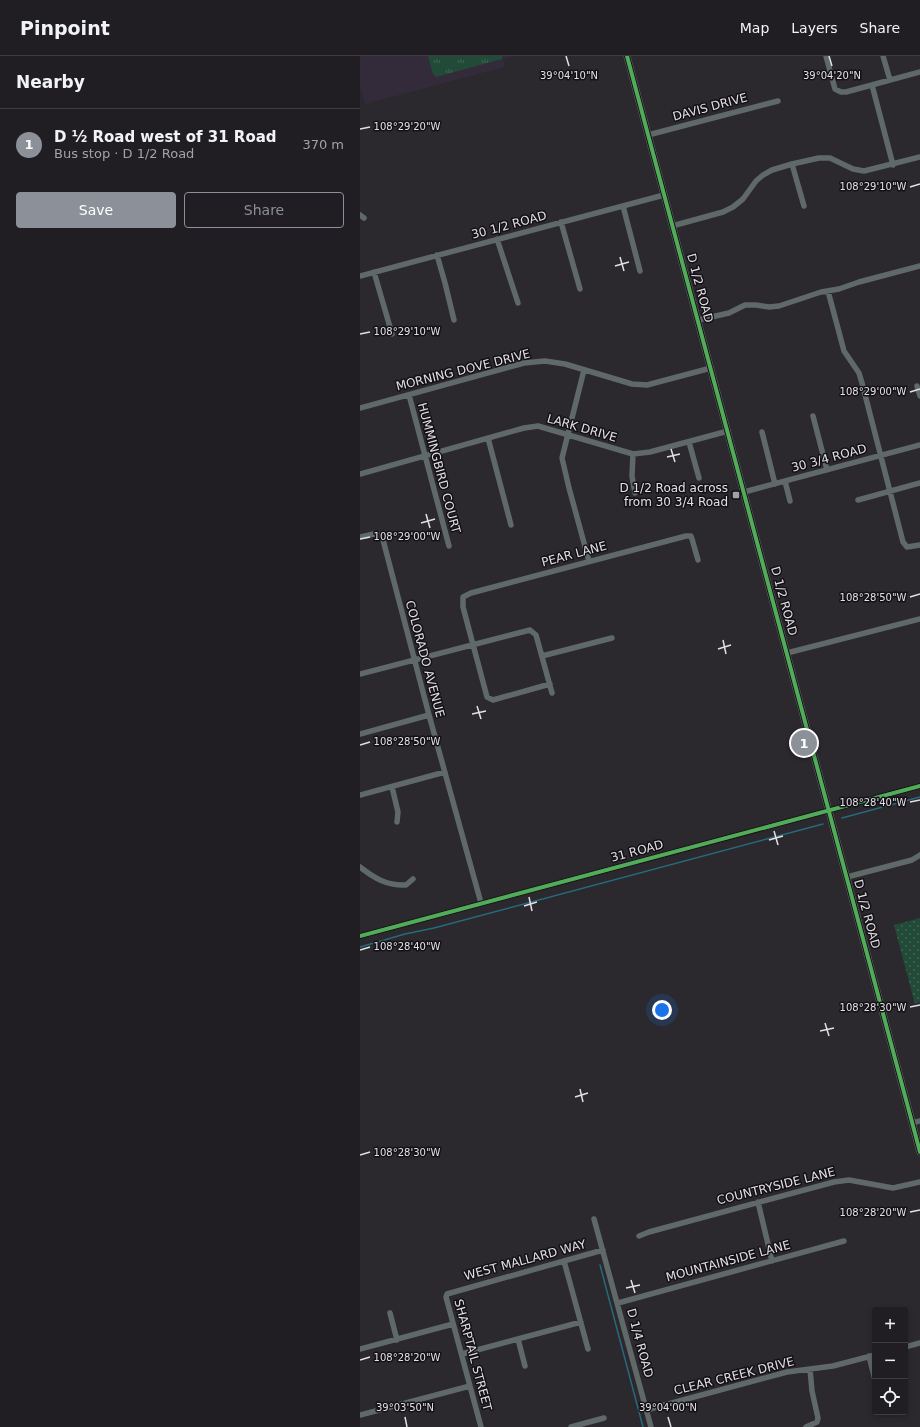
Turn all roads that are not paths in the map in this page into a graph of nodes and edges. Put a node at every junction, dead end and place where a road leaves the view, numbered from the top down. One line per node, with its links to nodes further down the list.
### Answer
1 (627, 56): 8 (main road, D 1/2 ROAD)
2 (826, 56): 6 (street)
3 (883, 56): 5 (street)
4 (920, 72): 5 (street)
5 (890, 80): 6 (street)
6 (872, 85): 11 (street)
7 (778, 101): 8 (street, DAVIS DRIVE)
8 (648, 135): 12 (main road, D 1/2 ROAD)
9 (920, 157): 11 (street)
10 (792, 164): 11 (street); 14 (street); 16 (street)
11 (893, 165)
12 (664, 195): 13 (street, 30 1/2 ROAD); 16 (main road, D 1/2 ROAD)
13 (623, 206): 15 (street, 30 1/2 ROAD); 20 (street)
14 (804, 206)
15 (561, 222): 17 (street, 30 1/2 ROAD); 23 (street)
16 (672, 226): 27 (main road, D 1/2 ROAD)
17 (497, 239): 18 (street, 30 1/2 ROAD); 25 (street)
18 (437, 255): 21 (street, 30 1/2 ROAD); 26 (street)
19 (920, 266): 24 (street)
20 (640, 271)
21 (374, 272): 22 (street, 30 1/2 ROAD); 28 (street)
22 (360, 276)
23 (580, 289)
24 (828, 291): 27 (street); 44 (street)
25 (518, 303)
26 (454, 320)
27 (698, 320): 29 (main road, D 1/2 ROAD)
28 (392, 334)
29 (711, 368): 30 (street, MORNING DOVE DRIVE); 36 (main road, D 1/2 ROAD)
30 (584, 370): 32 (street, MORNING DOVE DRIVE); 38 (street)
31 (918, 386): 33 (street)
32 (409, 395): 34 (street, MORNING DOVE DRIVE); 43 (street, HUMMINGBIRD COURT)
33 (920, 396)
34 (360, 408)
35 (813, 416): 45 (street)
36 (728, 431): 40 (street, LARK DRIVE); 52 (main road, D 1/2 ROAD)
37 (762, 432): 50 (street)
38 (567, 434): 39 (street, LARK DRIVE); 42 (street, LARK DRIVE); 61 (street)
39 (488, 438): 43 (street, LARK DRIVE); 56 (street)
40 (689, 442): 42 (street, LARK DRIVE); 47 (street)
41 (920, 445): 44 (street, 30 3/4 ROAD)
42 (633, 454): 53 (street)
43 (425, 456): 46 (street, LARK DRIVE); 59 (street, HUMMINGBIRD COURT)
44 (880, 456): 45 (street, 30 3/4 ROAD); 51 (street)
45 (827, 470): 48 (street, 30 3/4 ROAD)
46 (360, 474)
47 (699, 478)
48 (785, 481): 50 (street, 30 3/4 ROAD); 55 (street)
49 (920, 483): 51 (street)
50 (775, 484): 52 (street, 30 3/4 ROAD)
51 (889, 491): 54 (street); 58 (street)
52 (744, 492): 65 (main road, D 1/2 ROAD)
53 (635, 493)
54 (858, 500)
55 (790, 501)
56 (511, 526)
57 (360, 538): 67 (street, COLORADO AVENUE)
58 (920, 545)
59 (449, 546)
60 (698, 560): 61 (street, PEAR LANE)
61 (589, 561): 64 (street, PEAR LANE)
62 (920, 619): 65 (street)
63 (612, 638): 66 (street)
64 (472, 644): 66 (street); 67 (street); 69 (street)
65 (787, 653): 77 (main road, D 1/2 ROAD)
66 (542, 656): 69 (street)
67 (414, 659): 68 (street); 71 (street, COLORADO AVENUE)
68 (360, 674)
69 (550, 684): 70 (street)
70 (552, 693)
71 (429, 715): 72 (street); 73 (street, COLORADO AVENUE)
72 (360, 734)
73 (445, 772): 75 (street); 83 (street, COLORADO AVENUE)
74 (920, 786): 77 (street, 31 ROAD)
75 (392, 787): 76 (street); 78 (street)
76 (360, 795)
77 (829, 811): 81 (main road, D 1/2 ROAD); 83 (street, 31 ROAD)
78 (397, 822)
79 (920, 854): 81 (street)
80 (360, 867): 82 (street)
81 (847, 877): 86 (main road, D 1/2 ROAD)
82 (413, 879)
83 (481, 903): 84 (street, 31 ROAD)
84 (360, 936)
85 (920, 1121): 86 (street)
86 (912, 1123): 87 (main road, D 1/2 ROAD)
87 (920, 1152)
88 (920, 1182): 89 (street, COUNTRYSIDE LANE)
89 (758, 1202): 91 (street, COUNTRYSIDE LANE); 95 (street)
90 (594, 1219): 93 (street, D 1/4 ROAD)
91 (639, 1236)
92 (844, 1241): 95 (street, MOUNTAINSIDE LANE)
93 (603, 1250): 94 (street, WEST MALLARD WAY); 97 (street, D 1/4 ROAD)
94 (564, 1261): 96 (street, WEST MALLARD WAY); 99 (street)
95 (772, 1261): 97 (street, MOUNTAINSIDE LANE)
96 (452, 1291): 100 (street, SHARPTAIL STREET)
97 (618, 1303): 112 (street, D 1/4 ROAD)
98 (390, 1313): 102 (street)
99 (581, 1322): 101 (street); 106 (street)
100 (453, 1324): 102 (street); 107 (street, SHARPTAIL STREET)
101 (518, 1339): 107 (street); 109 (street)
102 (397, 1340): 105 (street)
103 (920, 1343): 104 (street)
104 (908, 1346)
105 (360, 1349)
106 (588, 1349)
107 (462, 1354): 111 (street, SHARPTAIL STREET)
108 (872, 1356): 110 (street, CLEAR CREEK DRIVE)
109 (525, 1366)
110 (810, 1369): 112 (street, CLEAR CREEK DRIVE); 118 (street)
111 (470, 1386): 113 (street); 115 (street, SHARPTAIL STREET)
112 (646, 1410): 117 (street, D 1/4 ROAD)
113 (360, 1416)
114 (604, 1418): 116 (street)
115 (481, 1427)
116 (571, 1427)
117 (651, 1427)
118 (806, 1427)

